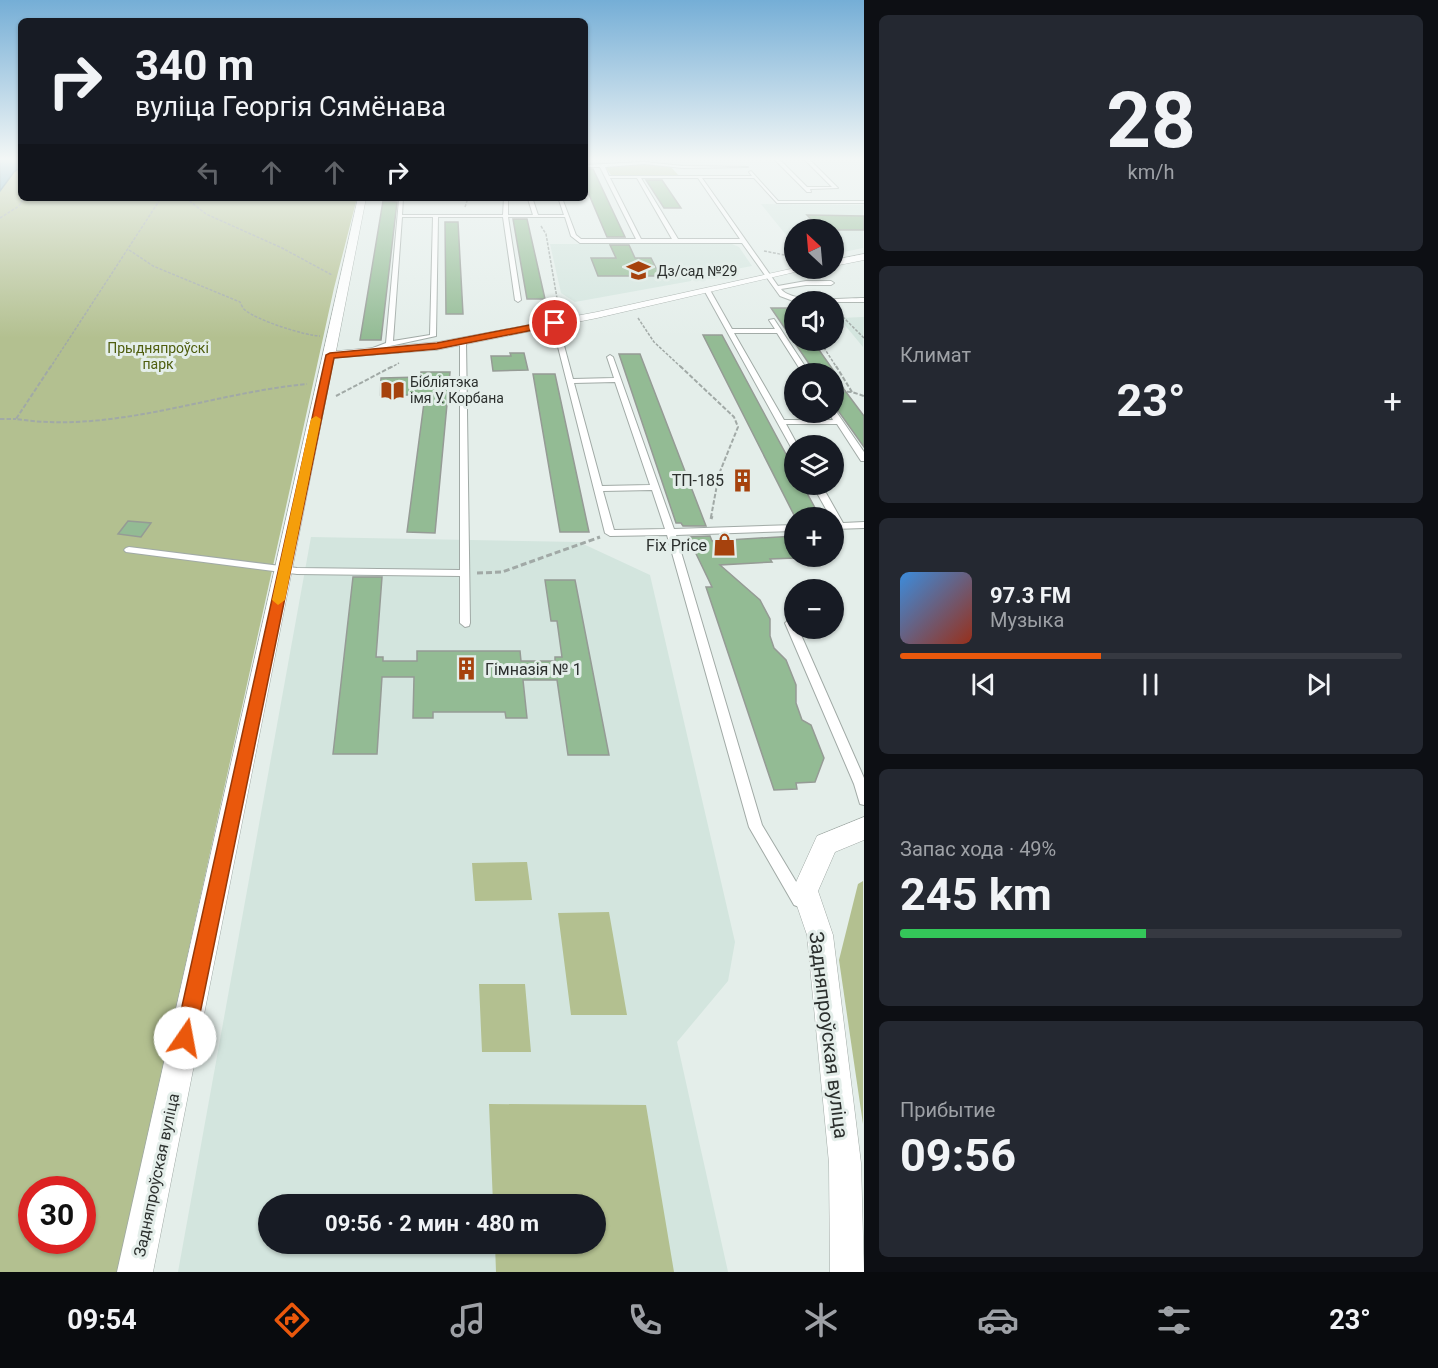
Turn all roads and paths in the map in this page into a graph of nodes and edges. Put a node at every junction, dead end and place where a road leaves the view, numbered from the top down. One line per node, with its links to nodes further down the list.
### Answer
1 (148, 219): 15 (path)
2 (218, 219): 22 (path)
3 (357, 219): 22 (street, Задняпроўская вуліца)
4 (400, 219): 35 (lane)
5 (436, 219): 35 (lane)
6 (504, 219): 25 (lane)
7 (537, 219): 30 (path)
8 (567, 219): 12 (lane)
9 (628, 219): 12 (lane)
10 (663, 219): 13 (lane)
11 (728, 219): 14 (lane)
12 (639, 241): 13 (lane)
13 (676, 241): 14 (lane)
14 (744, 243): 16 (path); 20 (lane)
15 (129, 249): 36 (path); 48 (path)
16 (784, 254)
17 (864, 257): 18 (street)
18 (844, 261)
19 (784, 273): 20 (street)
20 (767, 277): 23 (lane); 24 (street)
21 (831, 283): 23 (lane)
22 (343, 287): 36 (street, Задняпроўская вуліца)
23 (776, 288): 26 (lane)
24 (707, 290): 30 (street); 31 (lane)
25 (518, 300)
26 (864, 300)
27 (636, 314): 59 (path)
28 (844, 318): 33 (path)
29 (771, 320): 32 (lane)
30 (555, 323): 34 (street); 43 (lane)
31 (730, 331): 32 (lane); 50 (lane)
32 (778, 332): 41 (lane)
33 (864, 338)
34 (464, 341): 38 (street); 64 (lane)
35 (389, 344): 38 (lane)
36 (332, 345): 38 (street); 44 (street, Задняпроўская вуліца)
37 (826, 351): 46 (path)
38 (360, 354)
39 (610, 357): 42 (lane)
40 (399, 363): 44 (path)
41 (799, 363)
42 (616, 380): 43 (lane); 54 (lane)
43 (571, 381): 55 (lane)
44 (327, 391): 48 (path); 63 (street, Задняпроўская вуліца)
45 (844, 392): 46 (path)
46 (852, 392): 47 (path)
47 (864, 396)
48 (16, 418): 49 (path)
49 (0, 419)
50 (781, 422): 52 (lane)
51 (840, 423): 53 (lane)
52 (788, 435)
53 (864, 459)
54 (655, 487): 55 (lane); 60 (lane)
55 (599, 489): 61 (lane)
56 (864, 525): 57 (lane)
57 (844, 526)
58 (784, 528): 59 (lane)
59 (709, 530): 60 (lane)
60 (671, 532): 61 (lane); 69 (lane)
61 (610, 533): 64 (path)
62 (129, 550): 63 (lane)
63 (284, 570): 64 (lane); 70 (street, Задняпроўская вуліца)
64 (464, 573): 65 (lane)
65 (465, 623)
66 (797, 639): 67 (lane)
67 (864, 800)
68 (864, 828): 69 (street, Задняпроўская вуліца)
69 (820, 935): 71 (street, Задняпроўская вуліца)
70 (135, 1272)
71 (848, 1272)

